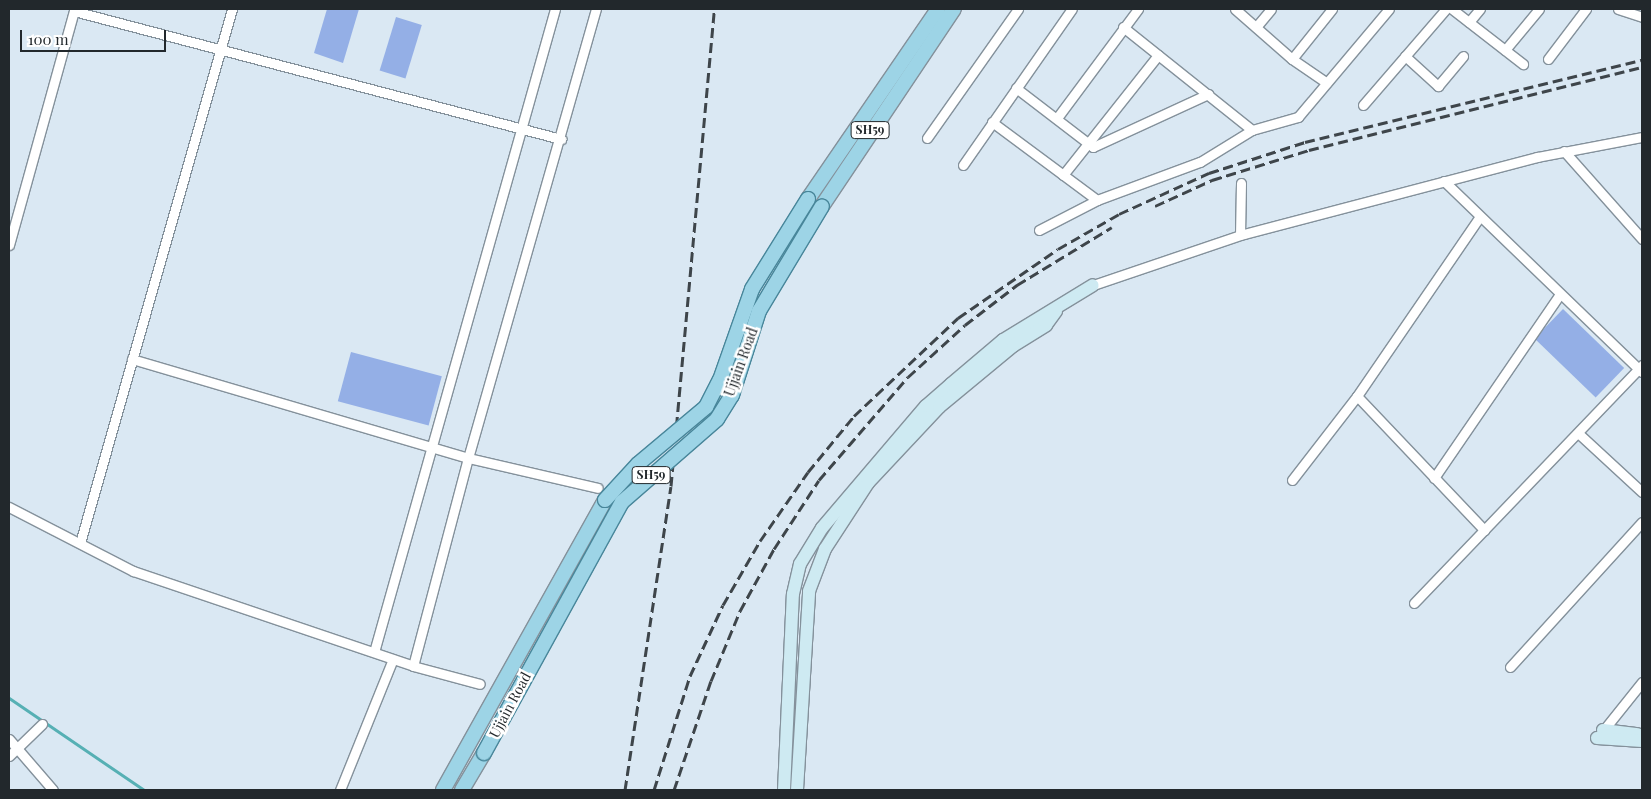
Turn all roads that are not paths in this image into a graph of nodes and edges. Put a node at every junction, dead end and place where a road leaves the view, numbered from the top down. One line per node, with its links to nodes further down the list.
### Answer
1 (232, 9): 25 (street)
2 (555, 9): 39 (street)
3 (596, 9): 43 (street)
4 (938, 9): 23 (main road, SH59)
5 (954, 9): 27 (main road, Ujjain Road / SH59)
6 (1018, 9): 42 (street)
7 (1072, 9): 34 (street)
8 (1138, 9): 21 (street)
9 (1235, 9): 22 (street)
10 (1271, 9): 22 (street)
11 (1332, 9): 30 (street)
12 (1389, 9): 33 (street)
13 (1446, 9): 28 (street)
14 (1452, 9): 20 (street)
15 (1480, 9): 20 (street)
16 (1539, 9): 24 (street)
17 (1586, 9): 31 (street)
18 (1618, 9): 19 (street)
19 (1642, 17)
20 (1469, 22): 24 (street)
21 (1124, 26): 26 (street); 37 (street)
22 (1256, 27): 30 (street)
23 (910, 48): 27 (main road); 89 (main road, SH59, bridge)
24 (1505, 50): 32 (street)
25 (221, 52): 39 (street); 55 (street); 59 (street)
26 (1158, 55): 35 (street); 44 (street)
27 (922, 56): 90 (main road, Ujjain Road / SH59, bridge)
28 (1405, 56): 29 (street); 36 (street)
29 (1463, 56)
30 (1292, 59): 33 (street)
31 (1548, 59)
32 (1523, 64)
33 (1327, 82): 40 (street)
34 (1016, 88): 37 (street); 38 (street)
35 (1208, 94): 40 (street); 44 (street)
36 (1363, 105)
37 (1057, 118): 44 (street)
38 (992, 122): 46 (street); 47 (street)
39 (522, 128): 43 (street); 63 (street)
40 (1252, 130): 50 (street)
41 (1642, 137): 45 (street)
42 (927, 138)
43 (561, 139): 64 (street)
44 (1088, 144): 47 (street)
45 (1564, 150): 48 (street); 54 (street)
46 (963, 165)
47 (1063, 175): 50 (street)
48 (1444, 181): 51 (street); 53 (street)
49 (1241, 183): 53 (street)
50 (1097, 200): 52 (street)
51 (1478, 218): 57 (street); 61 (street)
52 (1039, 230)
53 (1240, 235): 56 (street)
54 (1642, 239)
55 (9, 245)
56 (1093, 285): 58 (street)
57 (1560, 294): 60 (street); 65 (street)
58 (1056, 310): 91 (street); 92 (street)
59 (132, 359): 63 (street); 72 (street)
60 (1641, 368): 62 (street)
61 (1357, 396): 65 (street); 66 (street)
62 (1578, 433): 68 (street); 71 (street)
63 (432, 447): 64 (street); 74 (street)
64 (468, 458): 67 (street); 76 (street)
65 (1434, 478): 71 (street)
66 (1292, 480)
67 (598, 488)
68 (1642, 492)
69 (9, 507): 72 (street)
70 (1642, 522): 77 (street)
71 (1484, 530): 73 (street)
72 (80, 543): 74 (street)
73 (1414, 603)
74 (374, 652): 75 (street)
75 (393, 659): 76 (street); 88 (street)
76 (413, 666): 79 (street)
77 (1510, 667)
78 (1642, 682): 81 (street)
79 (480, 684)
80 (42, 724): 85 (street)
81 (1600, 734): 82 (street); 84 (street)
82 (1642, 734)
83 (9, 739): 85 (street)
84 (1642, 741)
85 (18, 748): 86 (street); 87 (street)
86 (9, 756)
87 (53, 790)
88 (340, 790)
89 (443, 790)
90 (462, 790)
91 (784, 790)
92 (798, 790)

